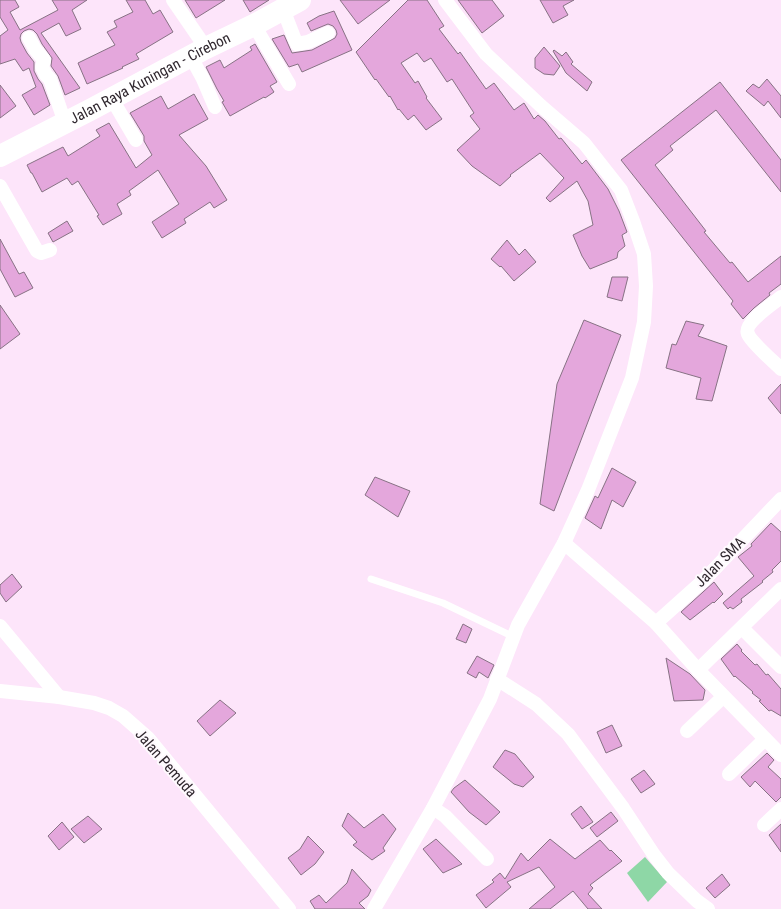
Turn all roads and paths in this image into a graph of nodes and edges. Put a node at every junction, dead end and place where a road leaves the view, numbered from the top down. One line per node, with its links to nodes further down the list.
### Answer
1 (173, 0): 7 (street)
2 (445, 0): 19 (street)
3 (292, 4): 4 (highway, Jalan Raya Kuningan - Cirebon); 5 (street)
4 (254, 25): 7 (highway, Jalan Raya Kuningan - Cirebon); 8 (street)
5 (328, 33)
6 (29, 38): 11 (street)
7 (199, 52): 9 (highway, Jalan Raya Kuningan - Cirebon); 10 (street)
8 (289, 84)
9 (112, 99): 11 (highway, Jalan Raya Kuningan - Cirebon); 12 (street)
10 (215, 107)
11 (65, 123): 13 (highway, Jalan Raya Kuningan - Cirebon)
12 (136, 140)
13 (0, 156)
14 (0, 186): 15 (street)
15 (50, 250)
16 (781, 297): 17 (street)
17 (781, 369)
18 (781, 499): 22 (street, Jalan SMA)
19 (564, 543): 22 (street); 25 (street)
20 (372, 579): 25 (lane)
21 (781, 589): 24 (street)
22 (656, 623): 27 (street)
23 (0, 626): 30 (street)
24 (742, 628): 26 (street); 27 (street)
25 (514, 637): 28 (street)
26 (781, 666)
27 (698, 670): 31 (street)
28 (497, 679): 36 (street); 42 (street)
29 (0, 691): 30 (street, Jalan Pemuda)
30 (59, 697): 40 (street, Jalan Pemuda)
31 (723, 697): 32 (street); 33 (street)
32 (687, 731)
33 (765, 739): 34 (street); 35 (street)
34 (781, 755)
35 (730, 774)
36 (433, 808): 39 (street); 41 (street)
37 (781, 809): 38 (street)
38 (764, 825)
39 (487, 859)
40 (289, 909)
41 (374, 909)
42 (708, 909)

